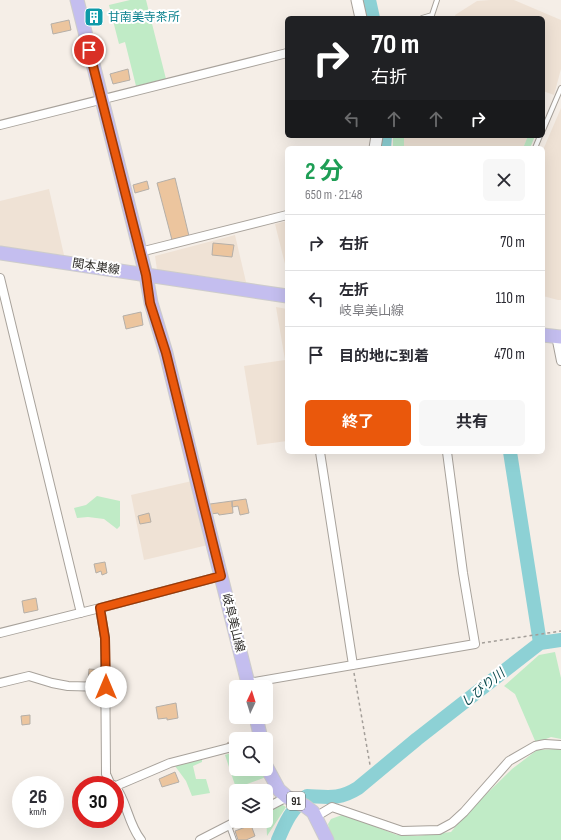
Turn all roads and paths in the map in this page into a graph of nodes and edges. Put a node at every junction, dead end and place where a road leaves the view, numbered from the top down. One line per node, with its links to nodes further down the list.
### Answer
1 (77, 0): 8 (main road, 岐阜美山線)
2 (357, 0): 4 (street)
3 (437, 0): 5 (lane)
4 (361, 16)
5 (429, 16)
6 (285, 54): 8 (street)
7 (561, 88): 9 (lane)
8 (101, 100): 10 (street); 12 (main road, 岐阜美山線)
9 (545, 125)
10 (0, 126)
11 (285, 216): 12 (street)
12 (140, 252): 14 (main road, 岐阜美山線)
13 (0, 253): 14 (main road, 関本巣線)
14 (146, 275): 16 (main road, 関本巣線); 21 (main road, 岐阜美山線)
15 (0, 278): 23 (street)
16 (285, 296)
17 (553, 336): 18 (street)
18 (561, 361)
19 (320, 454): 27 (street)
20 (446, 454): 26 (street)
21 (221, 576): 22 (street); 28 (main road, 岐阜美山線)
22 (100, 608): 23 (street); 31 (street)
23 (81, 613): 25 (street)
24 (561, 631): 26 (path)
25 (0, 633)
26 (475, 644): 27 (street)
27 (353, 665): 29 (street); 34 (path)
28 (248, 680)
29 (273, 680)
30 (0, 683): 31 (street)
31 (106, 687): 35 (street)
32 (561, 745): 41 (street)
33 (229, 748): 37 (street)
34 (370, 765)
35 (107, 776)
36 (271, 776): 38 (main road, 91)
37 (124, 782)
38 (287, 797): 39 (street); 41 (main road, 91)
39 (273, 804)
40 (124, 807): 44 (street)
41 (317, 816): 47 (main road, 91)
42 (229, 826): 45 (street)
43 (230, 828): 46 (lane)
44 (140, 840)
45 (200, 840)
46 (234, 840)
47 (327, 840)

